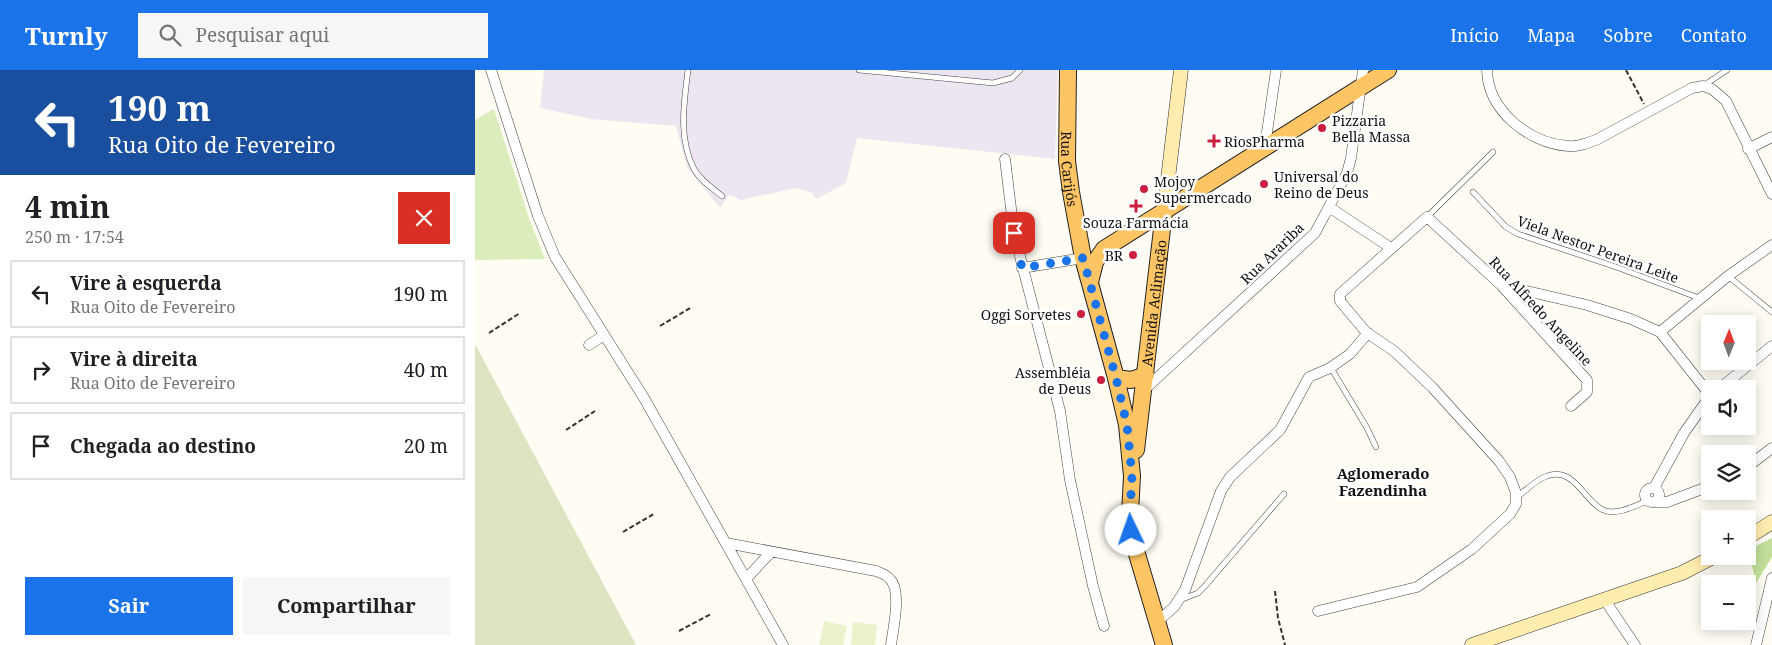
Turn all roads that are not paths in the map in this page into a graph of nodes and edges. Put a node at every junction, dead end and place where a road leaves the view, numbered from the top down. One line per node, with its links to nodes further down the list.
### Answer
1 (491, 70): 38 (street)
2 (688, 70): 21 (lane)
3 (859, 70): 4 (lane)
4 (1020, 70)
5 (1068, 70): 25 (main road, Rua Carijós)
6 (1181, 70): 23 (main road, Avenida Aclimação)
7 (1276, 70): 15 (street)
8 (1363, 70): 13 (street, Rua Arariba)
9 (1389, 70): 13 (main road)
10 (1487, 70): 12 (street)
11 (1727, 70): 12 (lane)
12 (1703, 86): 16 (street)
13 (1360, 87): 15 (main road); 22 (street, Rua Arariba)
14 (1772, 137): 16 (street)
15 (1265, 146): 23 (main road)
16 (1748, 149): 20 (street)
17 (1493, 152): 24 (lane)
18 (1005, 159): 30 (street)
19 (1473, 192): 34 (lane, Viela Nestor Pereira Leite)
20 (1772, 194)
21 (722, 196)
22 (1329, 207): 27 (street); 44 (street, Rua Arariba)
23 (1164, 212): 28 (main road); 44 (main road, Avenida Aclimação)
24 (1427, 217): 27 (street); 33 (street, Rua Alfredo Angeline)
25 (1077, 228): 28 (main road); 29 (main road, Rua Carijós)
26 (1772, 245): 31 (street)
27 (1391, 248): 37 (street)
28 (1103, 249): 32 (main road)
29 (1083, 258): 30 (street); 32 (main road, Rua Carijós)
30 (1022, 268): 67 (street)
31 (1728, 276): 34 (street); 35 (lane)
32 (1090, 283): 42 (main road, Rua Carijós)
33 (1501, 285): 36 (street); 46 (street, Rua Alfredo Angeline)
34 (1699, 298): 36 (street)
35 (1772, 312)
36 (1660, 332): 45 (street)
37 (1368, 333): 41 (street); 54 (street)
38 (604, 335): 39 (street); 58 (street)
39 (589, 346)
40 (1772, 346): 43 (street)
41 (1330, 368): 48 (lane); 64 (street)
42 (1116, 378): 44 (main road); 51 (main road, Rua Carijós)
43 (1730, 380)
44 (1146, 382): 51 (main road, Avenida Aclimação)
45 (1701, 384)
46 (1571, 406)
47 (1701, 409): 55 (street)
48 (1376, 447)
49 (1772, 448): 50 (street)
50 (1756, 460)
51 (1132, 476): 66 (main road, Rua Carijós)
52 (1701, 489): 55 (street)
53 (1284, 494): 64 (lane)
54 (1516, 498): 55 (lane); 65 (street)
55 (1652, 501)
56 (1772, 522): 57 (main road)
57 (1756, 532)
58 (726, 543): 59 (street); 62 (street)
59 (773, 549): 62 (street); 69 (street)
60 (1701, 563): 63 (main road)
61 (1772, 578): 73 (street)
62 (746, 579): 68 (street)
63 (1604, 599): 71 (main road); 72 (street)
64 (1179, 600): 66 (street)
65 (1318, 611)
66 (1156, 623): 70 (main road, Rua Carijós)
67 (1104, 626)
68 (783, 645)
69 (891, 645)
70 (1164, 645)
71 (1472, 645)
72 (1635, 645)
73 (1756, 645)

